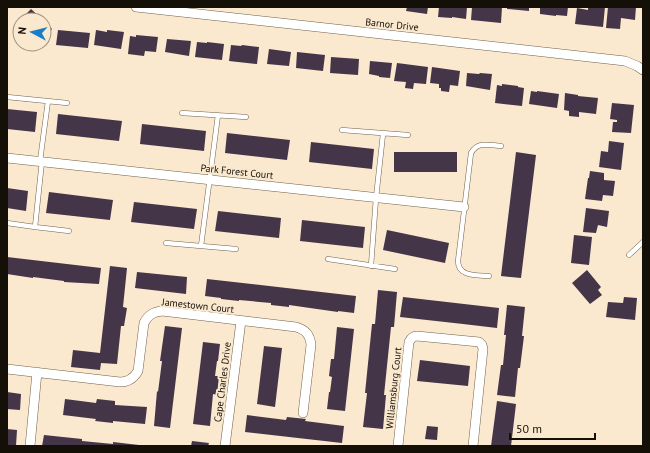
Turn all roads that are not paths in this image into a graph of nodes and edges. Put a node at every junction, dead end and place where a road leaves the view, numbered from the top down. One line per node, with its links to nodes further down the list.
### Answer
1 (136, 7): 2 (street, Barnor Drive)
2 (211, 11): 3 (street, Barnor Drive)
3 (643, 70)
4 (7, 97): 5 (lane)
5 (48, 101): 6 (lane); 15 (lane)
6 (66, 104)
7 (182, 113): 8 (lane)
8 (218, 115): 9 (lane); 16 (lane)
9 (246, 117)
10 (342, 130): 11 (lane)
11 (383, 134): 12 (lane); 17 (lane)
12 (408, 135)
13 (501, 146): 18 (lane)
14 (7, 158): 15 (street, Park Forest Court)
15 (41, 161): 16 (street, Park Forest Court); 20 (lane)
16 (209, 180): 17 (street, Park Forest Court); 24 (lane)
17 (376, 198): 18 (street, Park Forest Court); 28 (lane)
18 (464, 207): 30 (lane)
19 (7, 223): 20 (lane)
20 (35, 227): 21 (lane)
21 (70, 231)
22 (643, 242): 26 (lane)
23 (166, 243): 24 (lane)
24 (201, 246): 25 (lane)
25 (236, 249)
26 (629, 254)
27 (328, 260): 28 (lane)
28 (371, 266): 29 (lane)
29 (395, 269)
30 (489, 276)
31 (241, 321): 33 (street, Jamestown Court); 34 (street, Jamestown Court); 36 (street, Cape Charles Drive)
32 (7, 369): 33 (street, Jamestown Court)
33 (37, 372): 35 (street)
34 (303, 413)
35 (30, 446)
36 (226, 446)
37 (398, 446): 38 (street, Williamsburg Court)
38 (473, 446)

